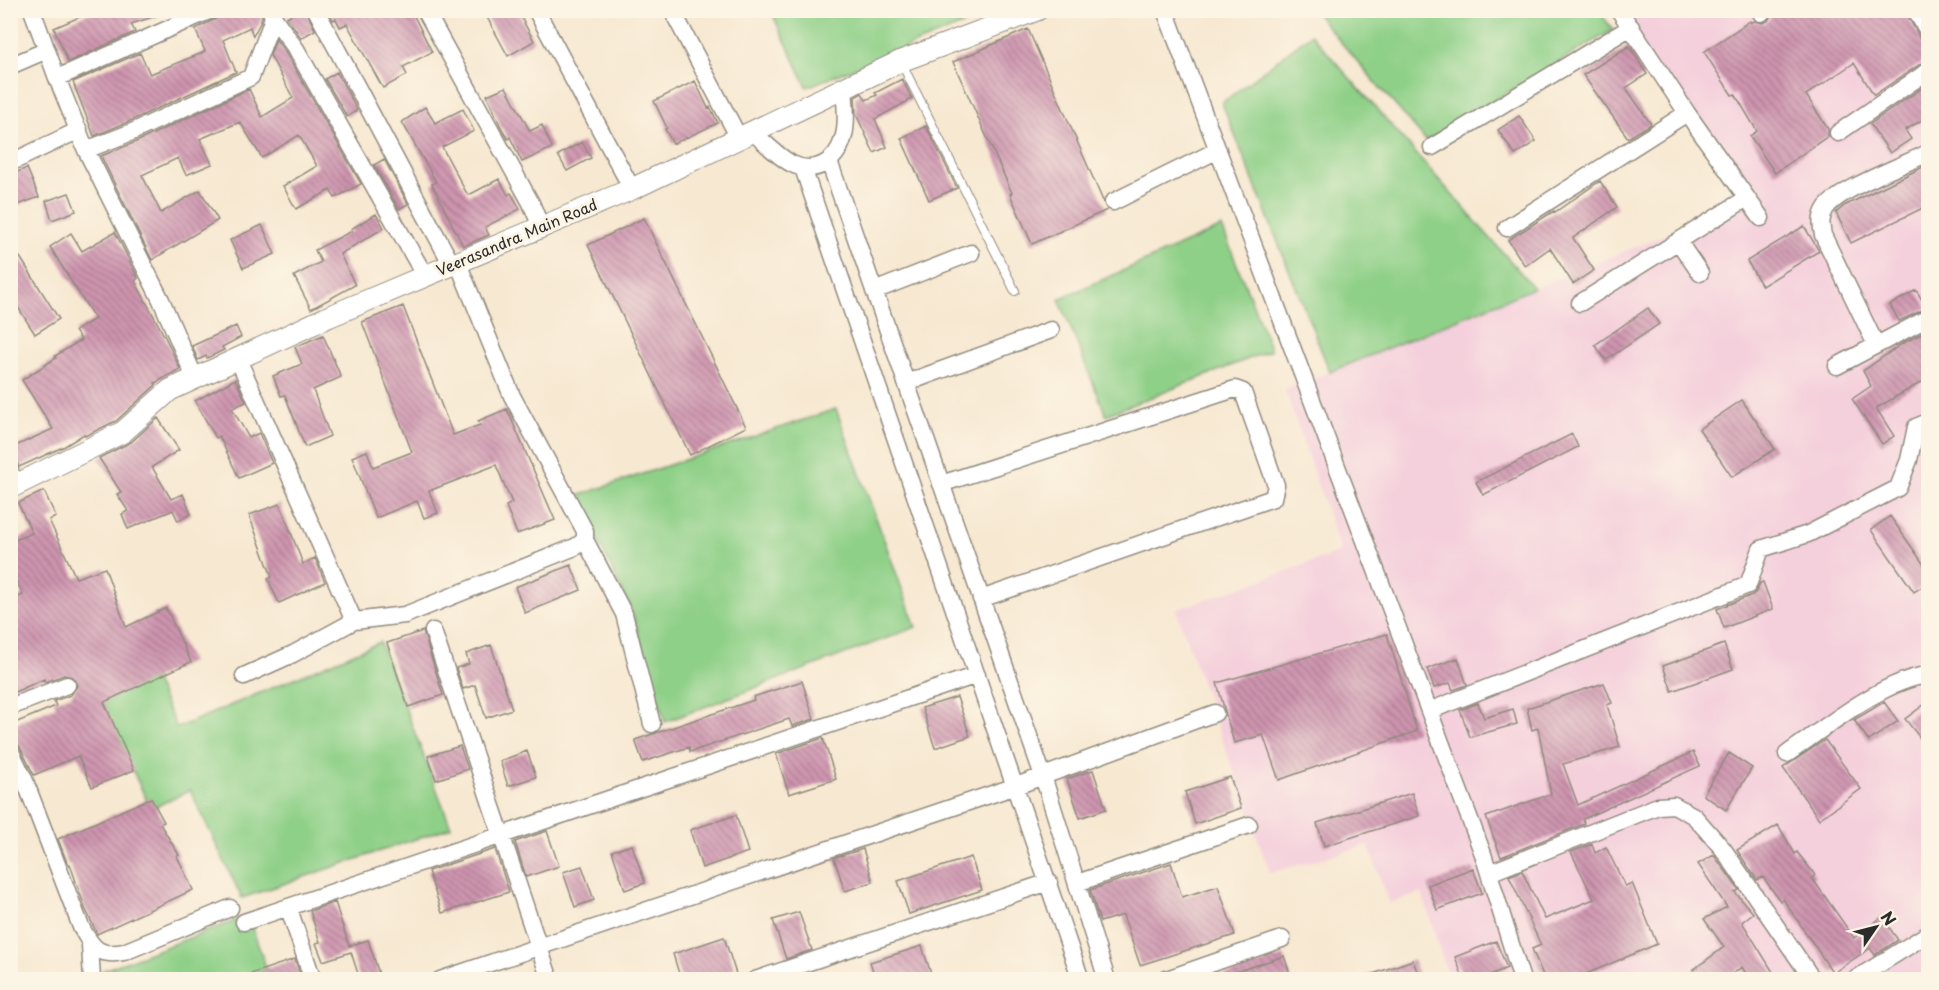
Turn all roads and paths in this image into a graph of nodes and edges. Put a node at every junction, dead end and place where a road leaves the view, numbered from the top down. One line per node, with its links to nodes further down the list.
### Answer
1 (32, 10): 14 (street)
2 (211, 10): 18 (street)
3 (316, 10): 39 (street)
4 (425, 10): 35 (street)
5 (536, 10): 31 (street)
6 (672, 10): 23 (street)
7 (1036, 10): 15 (street, Veerasandra Main Road)
8 (1165, 10): 26 (street)
9 (1619, 10): 12 (street)
10 (1916, 10): 13 (street)
11 (273, 13): 25 (street); 42 (street)
12 (1631, 27): 20 (street); 24 (street)
13 (1929, 31)
14 (47, 50): 16 (street); 18 (street)
15 (901, 61): 19 (street, Veerasandra Main Road); 45 (lane)
16 (10, 66)
17 (1929, 71): 22 (street)
18 (57, 78): 21 (street)
19 (844, 87): 23 (street, Veerasandra Main Road); 28 (street)
20 (1687, 112): 32 (street); 36 (street)
21 (79, 130): 25 (street); 29 (street)
22 (1838, 133)
23 (745, 134): 30 (street); 31 (street, Veerasandra Main Road)
24 (1432, 147)
25 (86, 150): 52 (street)
26 (1218, 150): 33 (street); 66 (street)
27 (1929, 153): 49 (street)
28 (829, 161): 30 (street); 41 (street)
29 (10, 164)
30 (803, 168): 43 (street)
31 (632, 189): 35 (street, Veerasandra Main Road)
32 (1747, 198): 34 (street); 37 (street)
33 (1113, 202)
34 (1761, 218)
35 (541, 227): 39 (street, Veerasandra Main Road)
36 (1507, 228)
37 (1678, 242): 40 (street); 46 (street)
38 (971, 253): 44 (street)
39 (455, 264): 42 (street, Veerasandra Main Road); 57 (street)
40 (1700, 273)
41 (868, 274): 43 (street); 44 (street)
42 (425, 276): 50 (street, Veerasandra Main Road)
43 (843, 282): 61 (street)
44 (874, 291): 53 (street)
45 (1015, 291)
46 (1580, 303)
47 (1929, 318): 49 (street)
48 (1051, 330): 53 (street)
49 (1876, 345): 51 (street)
50 (238, 359): 52 (street, Veerasandra Main Road); 59 (street)
51 (1837, 366)
52 (195, 378): 55 (street, Veerasandra Main Road)
53 (906, 383): 56 (street)
54 (1929, 422): 66 (street)
55 (13, 482)
56 (941, 484): 58 (street); 58 (street)
57 (585, 540): 59 (street); 68 (street)
58 (981, 599): 71 (street)
59 (354, 621): 63 (street)
60 (433, 631): 74 (street)
61 (977, 675): 72 (street); 74 (street)
62 (1929, 675): 70 (street)
63 (244, 676)
64 (67, 685): 65 (street)
65 (10, 707)
66 (1429, 711): 75 (street)
67 (1215, 713): 71 (street)
68 (652, 724)
69 (10, 750): 83 (street)
70 (1787, 754)
71 (1043, 776): 72 (street); 77 (street)
72 (1016, 786): 76 (street); 84 (street)
73 (1249, 825): 77 (street)
74 (502, 837): 79 (street); 84 (street)
75 (1489, 873): 93 (street); 94 (street)
76 (1049, 882): 89 (street); 90 (street)
77 (1077, 883): 91 (street)
78 (230, 908): 83 (street)
79 (289, 909): 80 (street); 86 (street)
80 (244, 922)
81 (1929, 934): 95 (street)
82 (1282, 939): 92 (street)
83 (90, 944): 85 (street)
84 (539, 946): 87 (street); 88 (street)
85 (92, 980)
86 (313, 980)
87 (440, 980)
88 (550, 980)
89 (755, 980)
90 (1081, 980)
91 (1107, 980)
92 (1164, 980)
93 (1522, 980)
94 (1813, 980)
95 (1854, 980)

